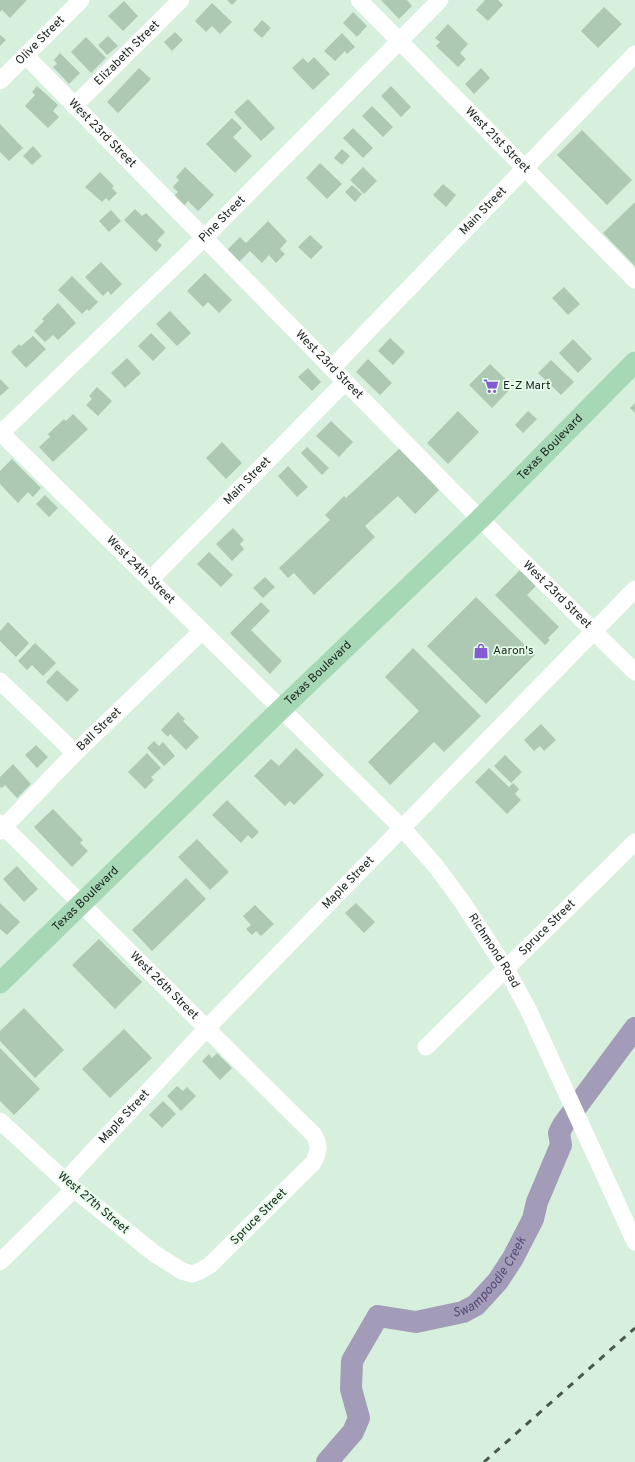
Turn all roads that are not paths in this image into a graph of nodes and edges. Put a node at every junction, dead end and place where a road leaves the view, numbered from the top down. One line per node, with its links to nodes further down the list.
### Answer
1 (81, 0): 7 (street, Olive Street)
2 (182, 0): 9 (street, Elizabeth Street)
3 (359, 0): 5 (street, West 21st Street)
4 (440, 0): 5 (street, Pine Street)
5 (399, 40): 10 (street, West 21st Street); 11 (street, Pine Street)
6 (635, 54): 10 (street, Main Street)
7 (25, 56): 8 (street, Olive Street); 9 (street, West 23rd Street)
8 (0, 82)
9 (74, 106): 11 (street, West 23rd Street)
10 (524, 168): 12 (street, West 21st Street); 14 (street, Main Street)
11 (204, 238): 14 (street, West 23rd Street); 16 (street, Pine Street)
12 (635, 280)
13 (635, 362): 17 (main road, Texas Boulevard)
14 (332, 368): 15 (street, West 23rd Street)
15 (345, 382): 17 (street, West 23rd Street); 18 (street, Main Street)
16 (0, 433): 18 (street, West 24th Street)
17 (480, 519): 21 (street, West 23rd Street); 24 (main road, Texas Boulevard)
18 (150, 580): 20 (street, West 24th Street)
19 (635, 589): 21 (street, Maple Street)
20 (202, 631): 24 (street, West 24th Street); 25 (street, Ball Street)
21 (593, 631): 22 (street, West 23rd Street); 27 (street, Maple Street)
22 (635, 672)
23 (0, 680): 25 (street)
24 (280, 710): 27 (street, Richmond Road); 29 (main road, Texas Boulevard)
25 (75, 753): 26 (street, Ball Street)
26 (1, 827): 29 (street, West 26th Street)
27 (402, 828): 30 (street, Richmond Road); 32 (street, Maple Street)
28 (635, 842): 30 (street, Spruce Street)
29 (81, 904): 31 (main road, Texas Boulevard); 32 (street, West 26th Street)
30 (506, 969): 33 (street, Spruce Street); 37 (street, Richmond Road)
31 (0, 983)
32 (207, 1028): 35 (street, West 26th Street); 36 (street, Maple Street)
33 (426, 1047)
34 (0, 1121): 36 (street, West 27th Street)
35 (319, 1152): 39 (street, Spruce Street)
36 (70, 1185): 38 (street, Maple Street); 39 (street, West 27th Street)
37 (635, 1242)
38 (0, 1262)
39 (192, 1274)

